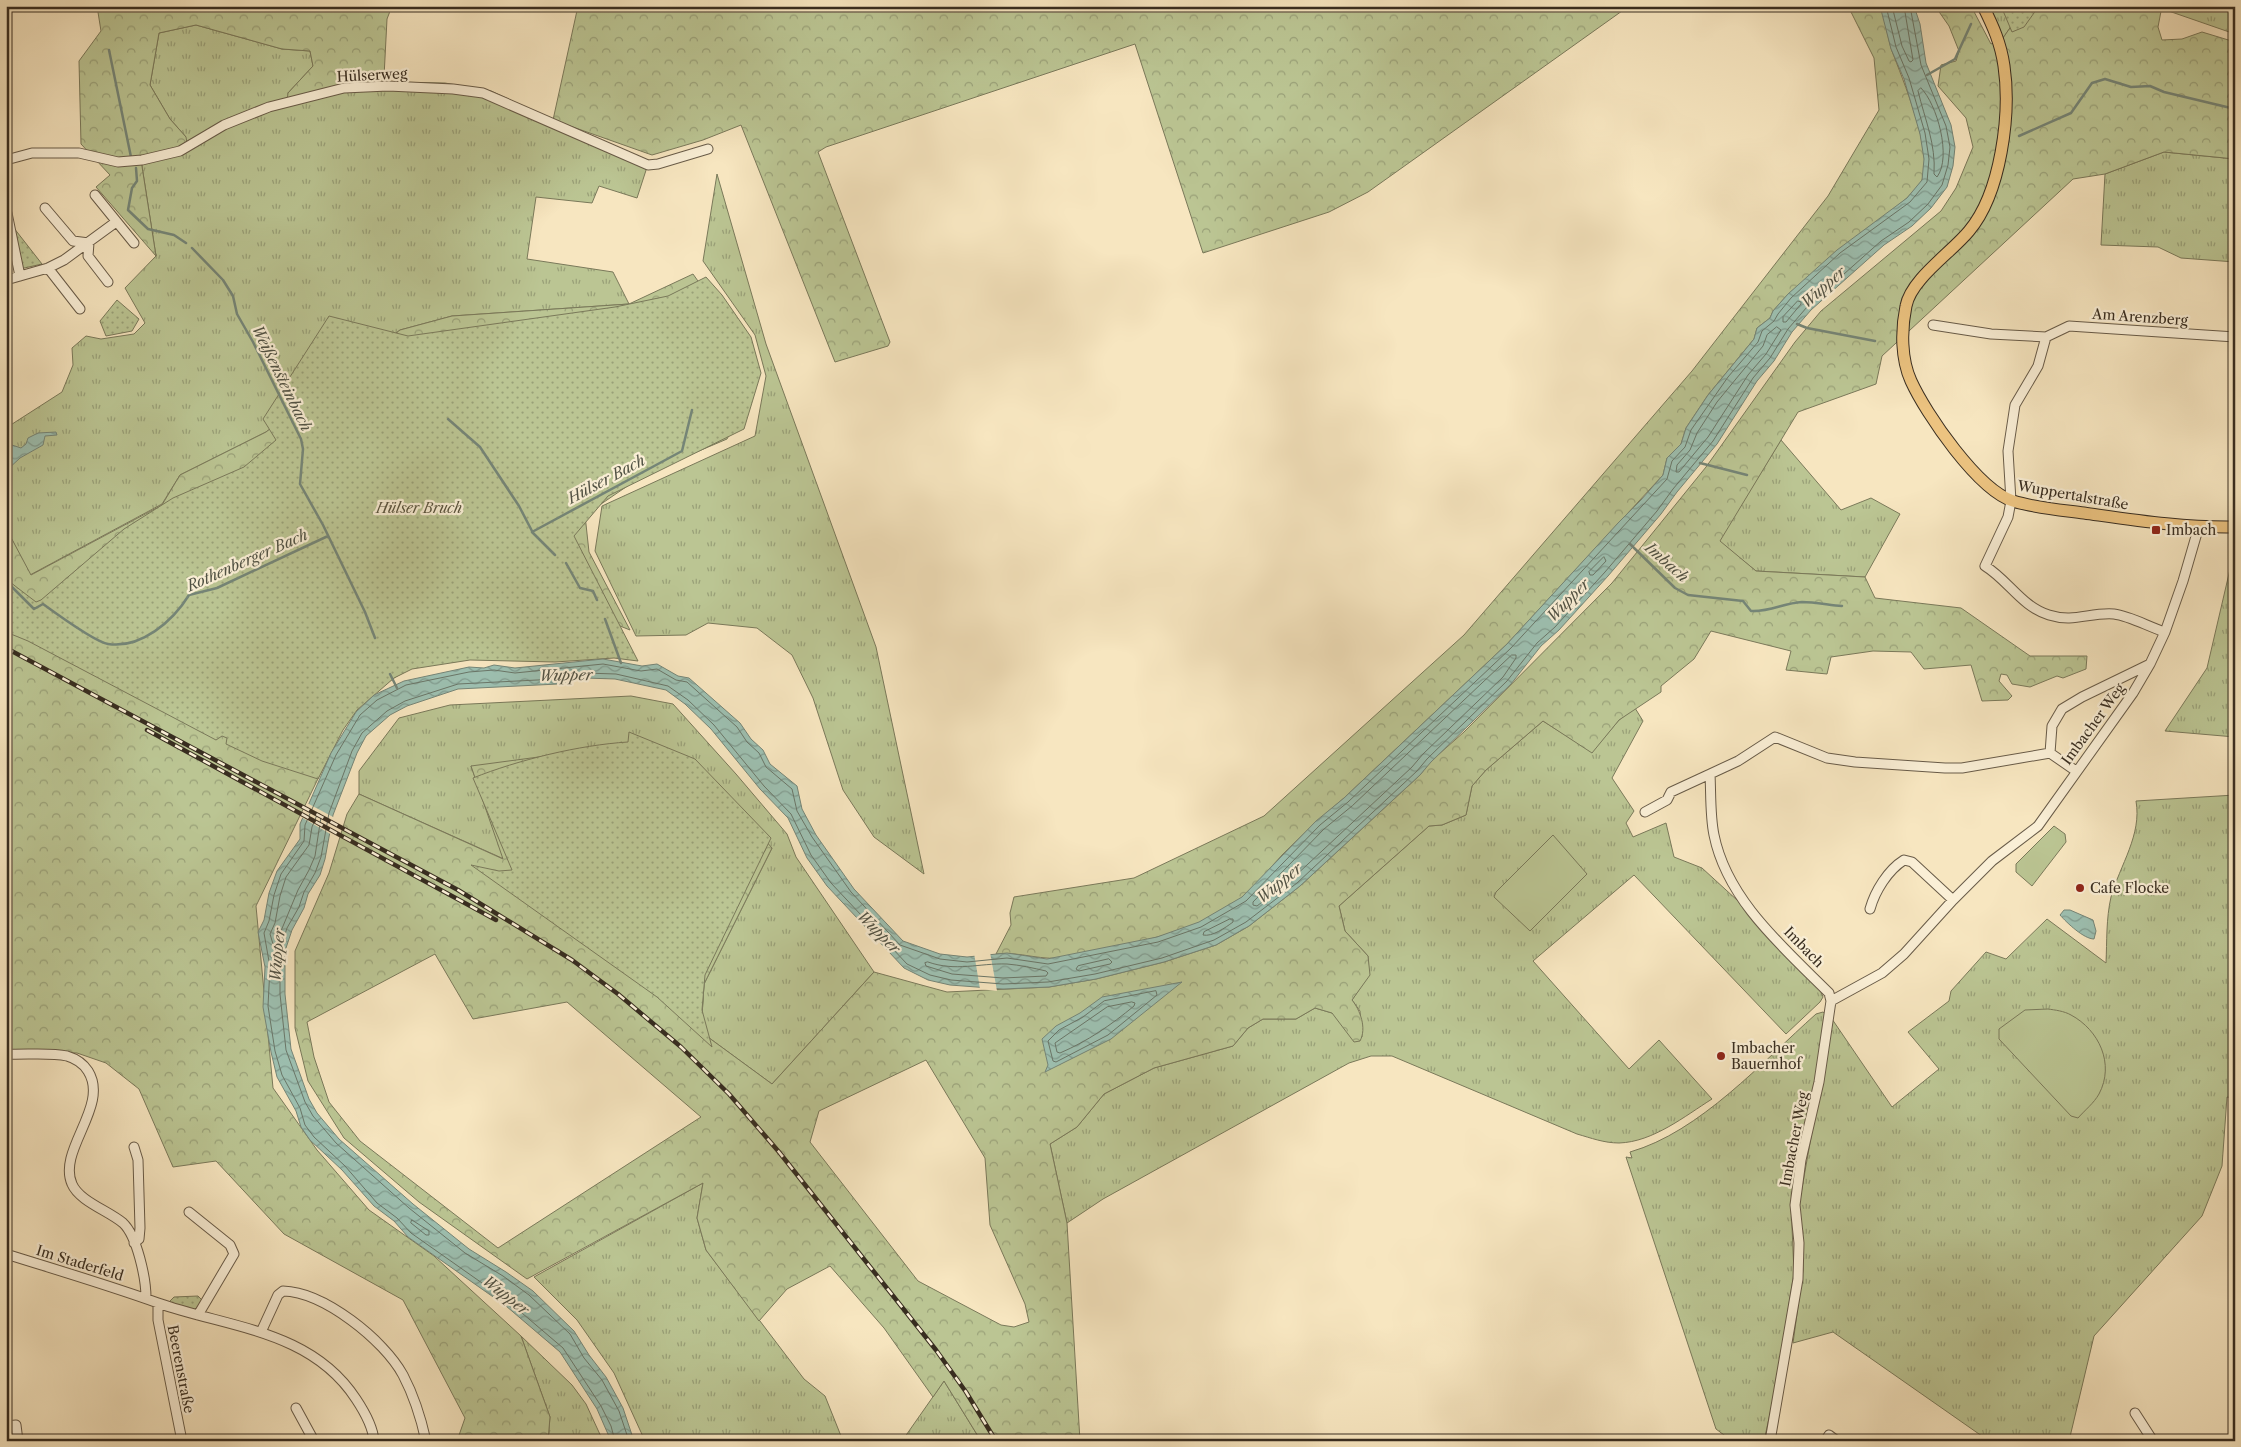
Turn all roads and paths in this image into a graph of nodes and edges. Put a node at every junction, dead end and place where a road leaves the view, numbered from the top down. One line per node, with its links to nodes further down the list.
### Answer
1 (1983, 6): 18 (main road, Wuppertalstraße)
2 (708, 149): 3 (street, Hülserweg)
3 (6, 160)
4 (95, 195): 7 (street)
5 (45, 208): 8 (street)
6 (7, 213): 11 (street)
7 (116, 222): 8 (street); 9 (street)
8 (89, 243): 10 (street); 13 (street)
9 (134, 243)
10 (48, 268): 11 (street); 14 (street)
11 (20, 276): 12 (street)
12 (6, 280)
13 (108, 282)
14 (80, 309)
15 (1933, 325): 16 (street, Am Arenzberg)
16 (2046, 337): 17 (street, Am Arenzberg); 18 (street)
17 (2235, 337)
18 (2011, 501): 19 (main road, Wuppertalstraße); 21 (street)
19 (2199, 526): 20 (main road, Wuppertalstraße); 21 (street, Imbacher Weg)
20 (2235, 527)
21 (2165, 632): 22 (street, Imbacher Weg)
22 (2150, 664): 23 (street); 24 (street, Imbacher Weg)
23 (2050, 753): 24 (street); 25 (street)
24 (2076, 771): 27 (street, Imbacher Weg)
25 (1710, 774): 26 (street); 29 (street, Imbach)
26 (1645, 812)
27 (1953, 900): 28 (street); 29 (street, Imbacher Weg)
28 (1870, 909)
29 (1831, 1001): 47 (street, Imbacher Weg)
30 (6, 1054): 33 (street)
31 (134, 1147): 33 (street)
32 (189, 1212): 37 (street)
33 (134, 1243): 35 (street)
34 (6, 1254): 35 (street, Im Staderfeld)
35 (146, 1298): 36 (street, Im Staderfeld)
36 (158, 1302): 37 (street, Im Staderfeld); 43 (street, Beerenstraße)
37 (198, 1315): 38 (street, Im Staderfeld)
38 (261, 1332): 45 (street, Im Staderfeld); 46 (street)
39 (296, 1408): 44 (street)
40 (2136, 1413): 50 (street)
41 (6, 1426): 42 (street)
42 (18, 1441)
43 (182, 1441)
44 (314, 1441)
45 (374, 1441)
46 (426, 1441)
47 (1770, 1441)
48 (1825, 1441): 49 (street)
49 (1837, 1441)
50 (2153, 1441)

